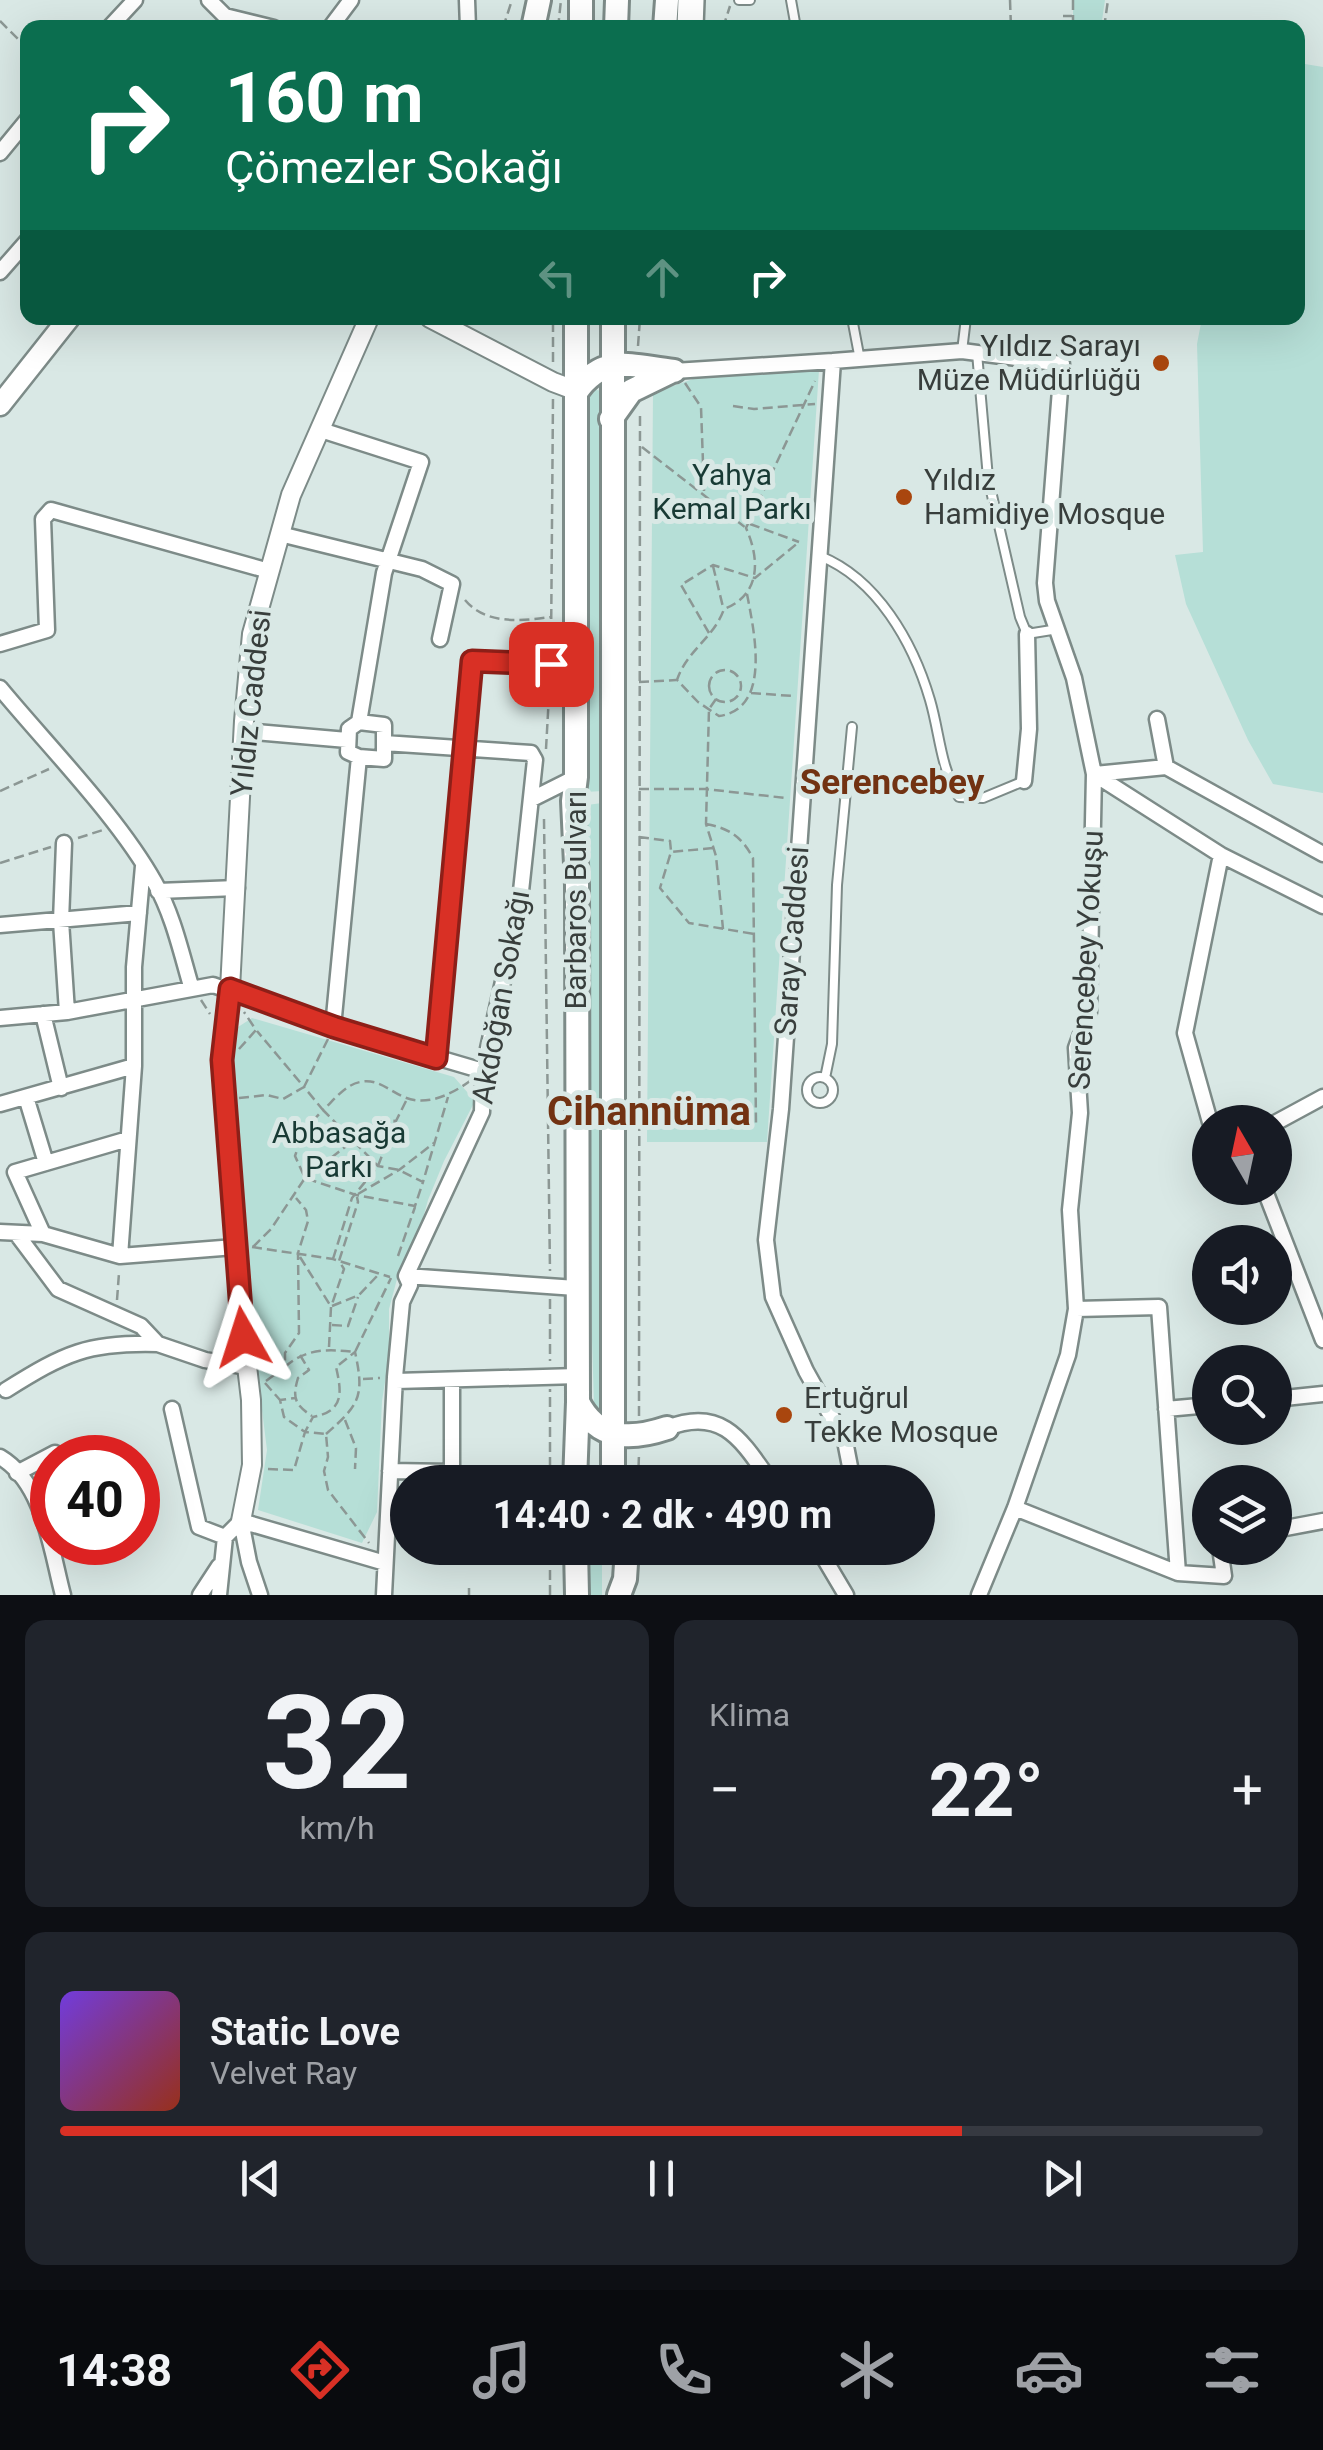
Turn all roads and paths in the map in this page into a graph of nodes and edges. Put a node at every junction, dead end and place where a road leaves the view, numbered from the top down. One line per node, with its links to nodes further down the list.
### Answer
1 (135, 0): 10 (street)
2 (736, 0): 3 (lane)
3 (750, 0)
4 (1010, 0): 8 (path)
5 (1073, 0): 7 (path)
6 (1063, 16): 7 (path)
7 (1073, 16): 11 (path)
8 (1010, 17): 9 (path)
9 (1021, 17)
10 (116, 20)
11 (1073, 20)
12 (0, 21): 13 (path)
13 (20, 40)
14 (20, 129): 15 (street)
15 (0, 153)
16 (20, 249): 17 (street)
17 (0, 272)
18 (63, 325): 36 (main road)
19 (366, 325): 41 (street, Yıldız Caddesi)
20 (444, 325): 35 (street)
21 (553, 325): 32 (path)
22 (576, 325): 35 (main road, Barbaros Bulvarı)
23 (613, 325): 30 (main road, Barbaros Bulvarı)
24 (640, 325): 33 (path)
25 (853, 325): 28 (lane)
26 (967, 325): 27 (lane)
27 (969, 352): 28 (street, Serencebey Yokuşu); 58 (street, Serencebey Yokuşu); 59 (lane)
28 (860, 360): 29 (street, Serencebey Yokuşu)
29 (834, 362): 31 (street); 37 (path); 38 (street, Saray Caddesi)
30 (613, 364): 33 (main road); 35 (main road); 40 (main road, Barbaros Bulvarı)
31 (674, 371): 33 (main road); 43 (path)
32 (553, 373)
33 (638, 376): 40 (main road); 42 (path)
34 (553, 390): 57 (path)
35 (577, 391): 56 (main road, Barbaros Bulvarı)
36 (4, 392)
37 (803, 404): 38 (path); 39 (path); 44 (path)
38 (832, 404): 48 (street, Saray Caddesi)
39 (732, 406)
40 (610, 420): 184 (main road, Barbaros Bulvarı)
41 (320, 430): 45 (street, Yıldız Caddesi); 49 (street)
42 (641, 446): 43 (path); 66 (path)
43 (704, 492): 44 (path)
44 (747, 526): 46 (path); 52 (path)
45 (280, 534): 49 (street); 51 (street, Yıldız Caddesi)
46 (799, 542): 47 (path); 52 (path)
47 (808, 543)
48 (820, 556): 69 (street, Saray Caddesi); 85 (lane)
49 (388, 562): 53 (street); 73 (street)
50 (713, 565): 52 (path); 55 (path); 60 (path)
51 (269, 571): 62 (street); 75 (street, Yıldız Caddesi)
52 (755, 578): 54 (path)
53 (452, 584): 57 (path); 61 (street)
54 (747, 594): 55 (path); 68 (path)
55 (724, 608): 60 (path)
56 (577, 615): 57 (path); 64 (main road, Barbaros Bulvarı)
57 (551, 617): 63 (path)
58 (1058, 629): 59 (lane); 83 (street, Serencebey Yokuşu)
59 (1026, 634): 85 (street)
60 (711, 635): 65 (path)
61 (440, 639)
62 (0, 644)
63 (551, 664): 64 (street); 78 (street); 79 (path)
64 (576, 666): 84 (main road, Barbaros Bulvarı)
65 (678, 680): 66 (path); 71 (path)
66 (639, 682): 86 (path)
67 (0, 688): 81 (street)
68 (751, 693): 69 (path); 71 (path)
69 (810, 698): 89 (street, Saray Caddesi)
70 (716, 699): 70 (path); 71 (path)
71 (709, 710): 87 (path)
72 (1157, 719): 82 (street)
73 (359, 722): 76 (street); 77 (street)
74 (852, 727): 119 (lane)
75 (244, 731): 76 (street); 99 (street, Yıldız Caddesi)
76 (347, 740): 80 (street)
77 (384, 743): 78 (street); 80 (street)
78 (464, 748): 90 (street, Akdoğan Sokağı); 116 (street)
79 (546, 754)
80 (359, 757): 113 (street)
81 (62, 763): 88 (path); 98 (street)
82 (1166, 767): 83 (street); 96 (street)
83 (1094, 774): 97 (street); 163 (street, Serencebey Yokuşu)
84 (576, 777): 90 (street); 160 (main road, Barbaros Bulvarı)
85 (1024, 781)
86 (639, 788): 87 (path); 92 (path)
87 (704, 789): 89 (path); 91 (path)
88 (0, 791)
89 (802, 800): 122 (street, Saray Caddesi)
90 (538, 801): 118 (street, Akdoğan Sokağı); 159 (path)
91 (706, 824): 94 (path); 106 (path)
92 (639, 837): 95 (path); 188 (path)
93 (64, 843): 103 (street)
94 (713, 848): 95 (path); 105 (path)
95 (672, 852): 105 (path)
96 (1323, 854)
97 (1221, 855): 101 (street); 130 (street)
98 (143, 866): 100 (street); 102 (street)
99 (236, 888): 100 (street); 108 (street, Yıldız Caddesi)
100 (158, 891): 107 (street)
101 (1323, 906)
102 (139, 913): 103 (street); 109 (street)
103 (61, 921): 104 (street); 110 (street)
104 (0, 925)
105 (723, 929): 106 (path)
106 (756, 934): 134 (path)
107 (191, 986): 108 (street); 109 (street); 115 (path)
108 (230, 989): 113 (street); 114 (path); 115 (street, Yıldız Caddesi)
109 (134, 999): 110 (street); 117 (street)
110 (67, 1012): 111 (street)
111 (43, 1014): 112 (street); 121 (street)
112 (0, 1018)
113 (334, 1027): 116 (street); 120 (path)
114 (256, 1030): 115 (path); 120 (path)
115 (232, 1042): 151 (street, Yıldız Caddesi)
116 (436, 1058): 118 (street)
117 (134, 1066): 121 (street); 135 (street)
118 (483, 1070): 125 (path); 158 (street, Akdoğan Sokağı)
119 (825, 1078): 123 (lane); 123 (lane)
120 (304, 1086): 127 (path); 131 (path)
121 (61, 1088): 124 (street)
122 (782, 1090): 123 (lane); 204 (street, Saray Caddesi)
123 (807, 1091)
124 (26, 1096): 129 (street); 138 (street)
125 (448, 1097): 128 (path); 137 (path)
126 (1323, 1097): 132 (street)
127 (238, 1098)
128 (407, 1099): 131 (path); 133 (path)
129 (0, 1104)
130 (1205, 1105)
131 (323, 1110): 136 (path); 141 (path)
132 (1292, 1114)
133 (396, 1121): 136 (path); 139 (path)
134 (756, 1125)
135 (128, 1139): 138 (street); 153 (street)
136 (351, 1142): 139 (path); 141 (path)
137 (435, 1143): 140 (path); 142 (path)
138 (46, 1164): 150 (street)
139 (378, 1166): 140 (path); 143 (path)
140 (398, 1170): 142 (path); 143 (path)
141 (305, 1178): 143 (path); 144 (path)
142 (423, 1182): 146 (path)
143 (356, 1195): 146 (path); 154 (path); 156 (path)
144 (294, 1196): 151 (path); 152 (path)
145 (1271, 1205): 166 (street)
146 (415, 1206): 155 (path)
147 (251, 1228): 151 (path)
148 (0, 1232): 149 (street)
149 (16, 1232): 150 (street); 164 (street)
150 (43, 1234): 153 (street)
151 (244, 1247): 152 (path); 153 (street); 171 (street, Yıldız Caddesi)
152 (298, 1253): 154 (path); 162 (path); 172 (path)
153 (120, 1256): 164 (path)
154 (333, 1260): 156 (path)
155 (397, 1260)
156 (339, 1261): 157 (path); 162 (path)
157 (380, 1274): 158 (path); 161 (path)
158 (402, 1280): 159 (street); 169 (path); 176 (street, Akdoğan Sokağı)
159 (550, 1286): 160 (street); 174 (path)
160 (576, 1288): 173 (main road, Barbaros Bulvarı)
161 (359, 1295): 162 (path); 165 (path)
162 (330, 1307): 165 (path)
163 (1076, 1309): 187 (street); 211 (street, Serencebey Yokuşu)
164 (116, 1314): 167 (street)
165 (330, 1325): 168 (path)
166 (1323, 1340)
167 (158, 1344): 171 (street); 178 (street)
168 (329, 1349): 169 (path); 170 (path)
169 (356, 1352): 175 (path); 189 (path)
170 (299, 1354): 172 (path); 181 (path)
171 (247, 1367): 212 (street, Yıldız Caddesi)
172 (285, 1367): 182 (path)
173 (578, 1376): 174 (street); 183 (main road, Barbaros Bulvarı)
174 (550, 1377): 177 (street); 199 (path)
175 (361, 1379): 176 (path); 190 (path)
176 (396, 1379): 177 (street); 197 (street, Akdoğan Sokağı)
177 (452, 1380): 198 (street)
178 (6, 1390)
179 (1323, 1394): 180 (street)
180 (1292, 1397)
181 (295, 1398): 182 (path); 189 (path)
182 (280, 1400): 192 (path)
183 (578, 1402): 194 (main road); 200 (main road, Barbaros Bulvarı)
184 (614, 1404): 191 (main road); 194 (main road, Barbaros Bulvarı)
185 (1192, 1407): 187 (street)
186 (172, 1409): 215 (street)
187 (1166, 1409): 225 (street)
188 (639, 1414)
189 (313, 1417): 192 (path)
190 (344, 1418): 193 (path); 207 (path)
191 (667, 1428): 194 (main road); 203 (street)
192 (305, 1432): 193 (path); 206 (path)
193 (326, 1434): 217 (path)
194 (614, 1435): 201 (main road, Barbaros Bulvarı)
195 (639, 1448): 202 (path)
196 (0, 1457): 209 (street)
197 (390, 1465)
198 (452, 1465)
199 (550, 1465)
200 (575, 1465)
201 (617, 1465)
202 (638, 1465)
203 (758, 1465)
204 (850, 1465)
205 (30, 1466): 209 (street)
206 (261, 1468)
207 (355, 1469)
208 (390, 1471): 217 (street, Akdoğan Sokağı)
209 (18, 1472): 210 (street)
210 (30, 1485)
211 (1015, 1508): 225 (street); 238 (street, Serencebey Yokuşu)
212 (241, 1521): 215 (street); 217 (street); 231 (street)
213 (1323, 1522): 214 (street)
214 (1292, 1527)
215 (225, 1538): 216 (street)
216 (222, 1561): 229 (street); 230 (street)
217 (386, 1564): 232 (street, Akdoğan Sokağı)
218 (55, 1565): 228 (street)
219 (550, 1565): 234 (path)
220 (576, 1565): 235 (main road)
221 (614, 1565): 236 (main road)
222 (626, 1565): 236 (main road)
223 (828, 1565): 237 (street)
224 (1222, 1565): 226 (street)
225 (1178, 1572): 226 (street)
226 (1224, 1576): 239 (street)
227 (469, 1588): 233 (path)
228 (59, 1594)
229 (200, 1595)
230 (218, 1595)
231 (260, 1595)
232 (384, 1595)
233 (469, 1595)
234 (550, 1595)
235 (577, 1595)
236 (616, 1595)
237 (846, 1595)
238 (979, 1595)
239 (1227, 1595)

